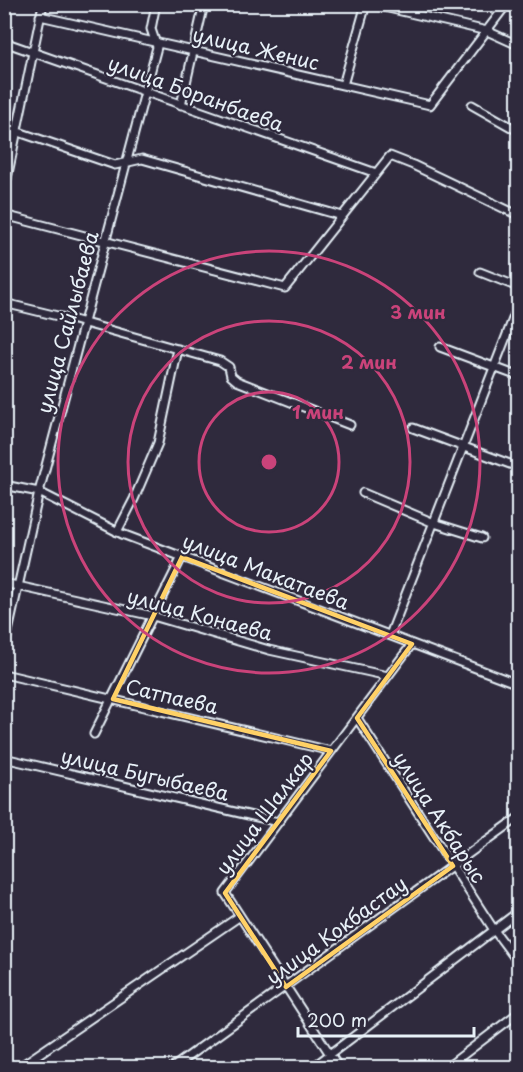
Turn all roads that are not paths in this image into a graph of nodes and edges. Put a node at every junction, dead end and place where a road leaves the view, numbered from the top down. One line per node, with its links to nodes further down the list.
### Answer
1 (43, 4): 7 (street)
2 (156, 4): 10 (street, улица Сайлыбаева)
3 (204, 4): 12 (street)
4 (366, 4): 14 (street)
5 (371, 4): 8 (street)
6 (507, 4): 8 (street)
7 (40, 16): 10 (street, улица Женис); 13 (street)
8 (487, 31): 11 (street); 14 (street, улица Женис)
9 (4, 42): 13 (street, улица Боранбаева)
10 (155, 42): 12 (street, улица Женис); 15 (street, улица Сайлыбаева)
11 (519, 45)
12 (193, 51): 14 (street, улица Женис); 16 (street)
13 (33, 52): 15 (street, улица Боранбаева); 19 (street)
14 (343, 85)
15 (146, 93): 16 (street, улица Боранбаева); 21 (street, улица Сайлыбаева)
16 (181, 105): 22 (street, улица Боранбаева)
17 (472, 105): 20 (street)
18 (4, 127): 19 (street)
19 (17, 131): 21 (street); 23 (street)
20 (519, 131)
21 (126, 163): 26 (street); 27 (street, улица Сайлыбаева)
22 (376, 173): 25 (street); 26 (street)
23 (4, 194)
24 (4, 215): 27 (street)
25 (519, 215)
26 (342, 216): 27 (street)
27 (105, 241): 32 (street, улица Сайлыбаева)
28 (480, 272): 29 (street)
29 (519, 287)
30 (4, 303): 32 (street)
31 (519, 306): 35 (street)
32 (85, 323): 34 (street); 42 (street, улица Сайлыбаева)
33 (441, 347): 35 (street)
34 (178, 349): 37 (street); 45 (street)
35 (494, 367): 36 (street); 39 (street)
36 (519, 376)
37 (350, 425)
38 (413, 428): 39 (street)
39 (464, 447): 40 (street); 44 (street)
40 (519, 467)
41 (4, 484): 42 (street, улица Макатаева)
42 (39, 492): 45 (street, улица Макатаева); 49 (street, улица Сайлыбаева)
43 (363, 494): 44 (street)
44 (434, 523): 46 (street); 51 (street)
45 (117, 532): 47 (street, улица Макатаева)
46 (482, 538)
47 (182, 557): 50 (street); 51 (street, улица Макатаева)
48 (4, 584): 49 (street, улица Конаева)
49 (19, 586): 50 (street, улица Конаева); 53 (street, улица Сайлыбаева)
50 (153, 616): 55 (street, улица Конаева); 57 (street)
51 (390, 635): 52 (street, улица Макатаева)
52 (412, 644): 55 (street, улица Шалкар); 56 (street, улица Макатаева)
53 (4, 650)
54 (4, 674): 57 (street, Сатпаева)
55 (388, 676): 58 (street, улица Шалкар)
56 (519, 684)
57 (112, 699): 59 (street); 60 (street, Сатпаева)
58 (357, 718): 60 (street, улица Шалкар); 64 (street, улица Акбарыс)
59 (94, 734)
60 (332, 751): 63 (street, улица Шалкар)
61 (4, 759): 63 (street, улица Бугыбаева)
62 (519, 818): 64 (street, улица Кокбастау)
63 (278, 822): 66 (street, улица Шалкар)
64 (453, 866): 67 (street, улица Акбарыс); 69 (street, улица Кокбастау)
65 (519, 912): 67 (street)
66 (240, 916): 69 (street, улица Шалкар); 72 (street)
67 (494, 930): 68 (street, улица Акбарыс); 71 (street)
68 (519, 962)
69 (286, 987): 71 (street, улица Шалкар); 73 (street, улица Кокбастау)
70 (519, 1013): 76 (street)
71 (330, 1054): 74 (street); 75 (street, улица Шалкар)
72 (18, 1068)
73 (172, 1068)
74 (312, 1068)
75 (339, 1068)
76 (446, 1068)

